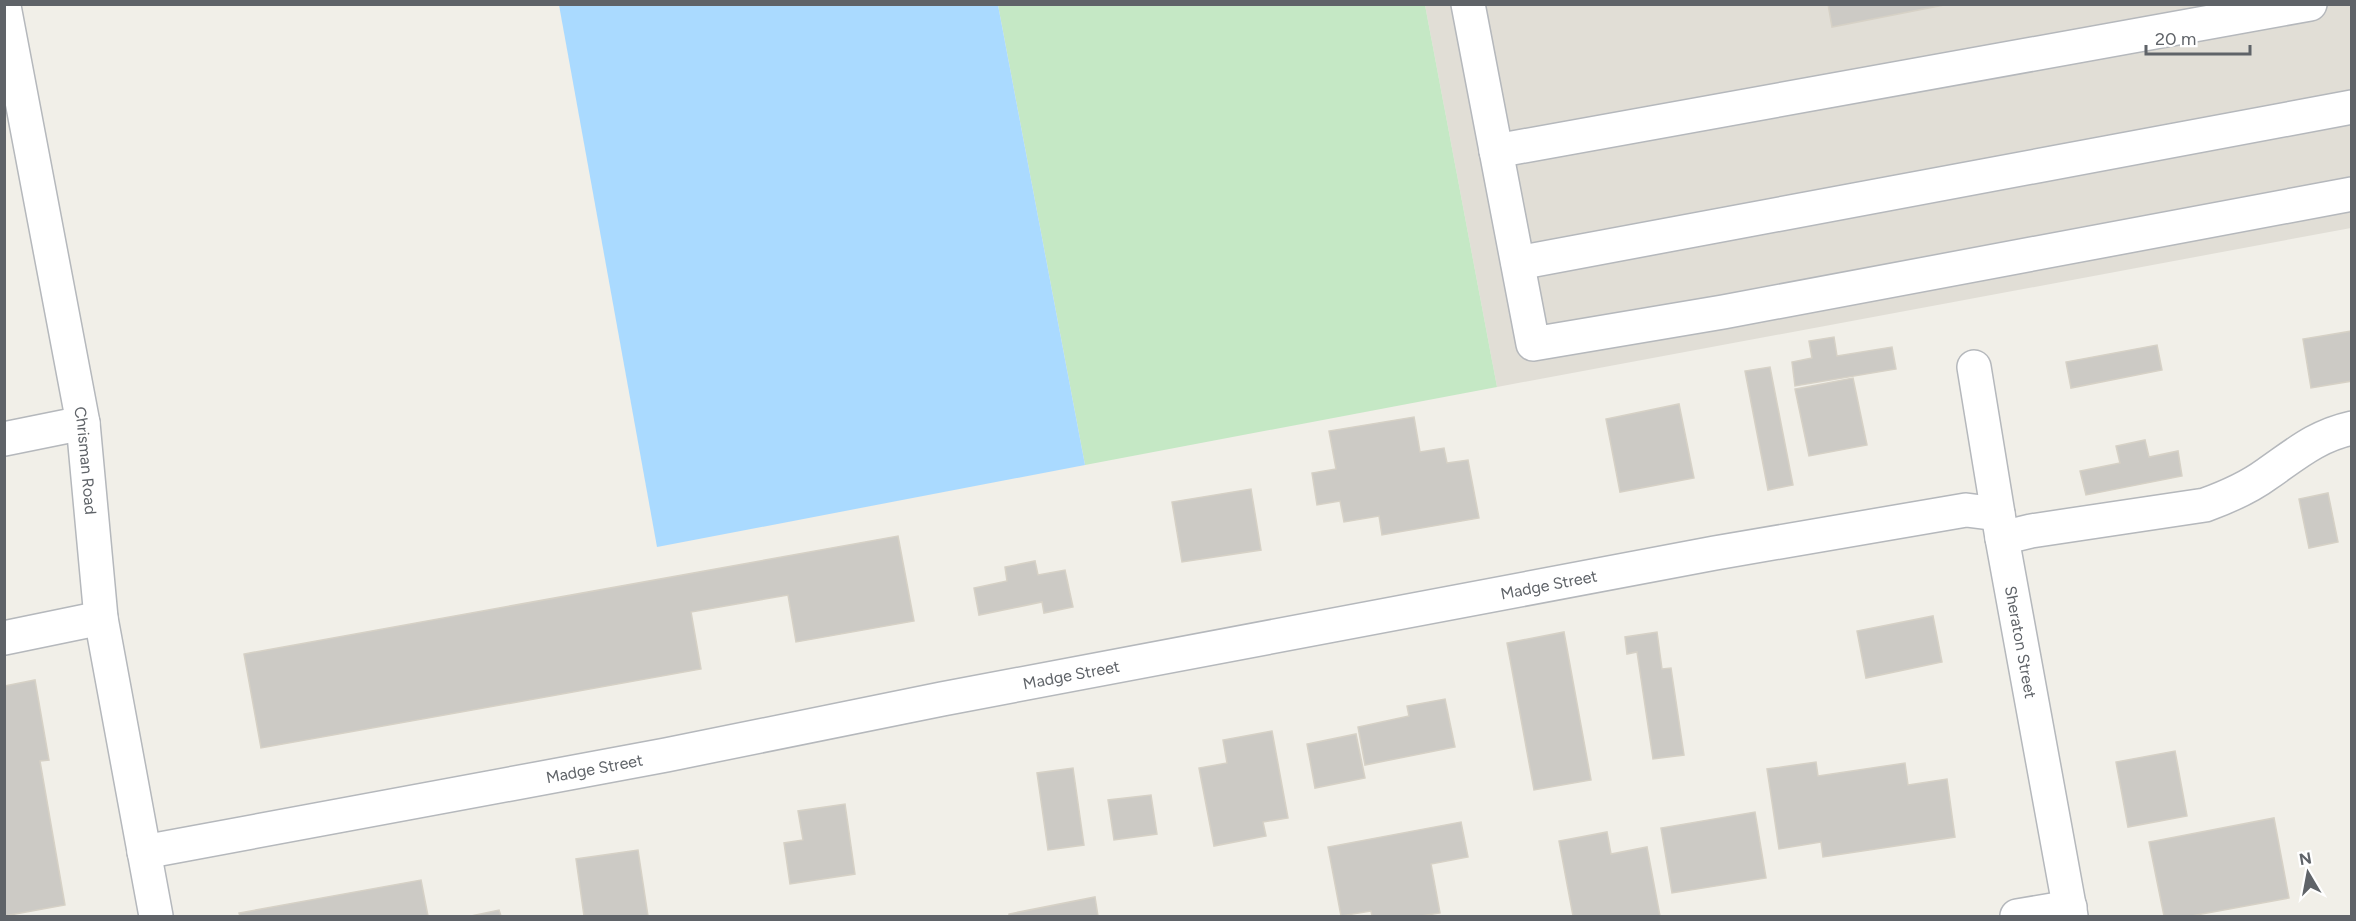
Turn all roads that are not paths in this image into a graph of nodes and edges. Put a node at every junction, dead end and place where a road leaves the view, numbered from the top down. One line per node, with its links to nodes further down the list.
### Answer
1 (1468, 4): 5 (street)
2 (2310, 4): 5 (street)
3 (4, 6): 9 (street, Chrisman Road)
4 (2352, 106): 7 (street)
5 (1496, 151): 7 (street)
6 (2352, 195): 7 (street)
7 (1518, 263)
8 (1974, 367): 12 (street, Sheraton Street)
9 (83, 423): 11 (street); 13 (street, Chrisman Road)
10 (2352, 428): 12 (street)
11 (4, 439)
12 (2000, 526): 15 (street, Madge Street); 16 (street, Sheraton Street)
13 (101, 618): 14 (street); 15 (street, Chrisman Road)
14 (4, 638)
15 (144, 852): 17 (street, Chrisman Road)
16 (2070, 912): 18 (street)
17 (156, 916)
18 (2018, 916)

